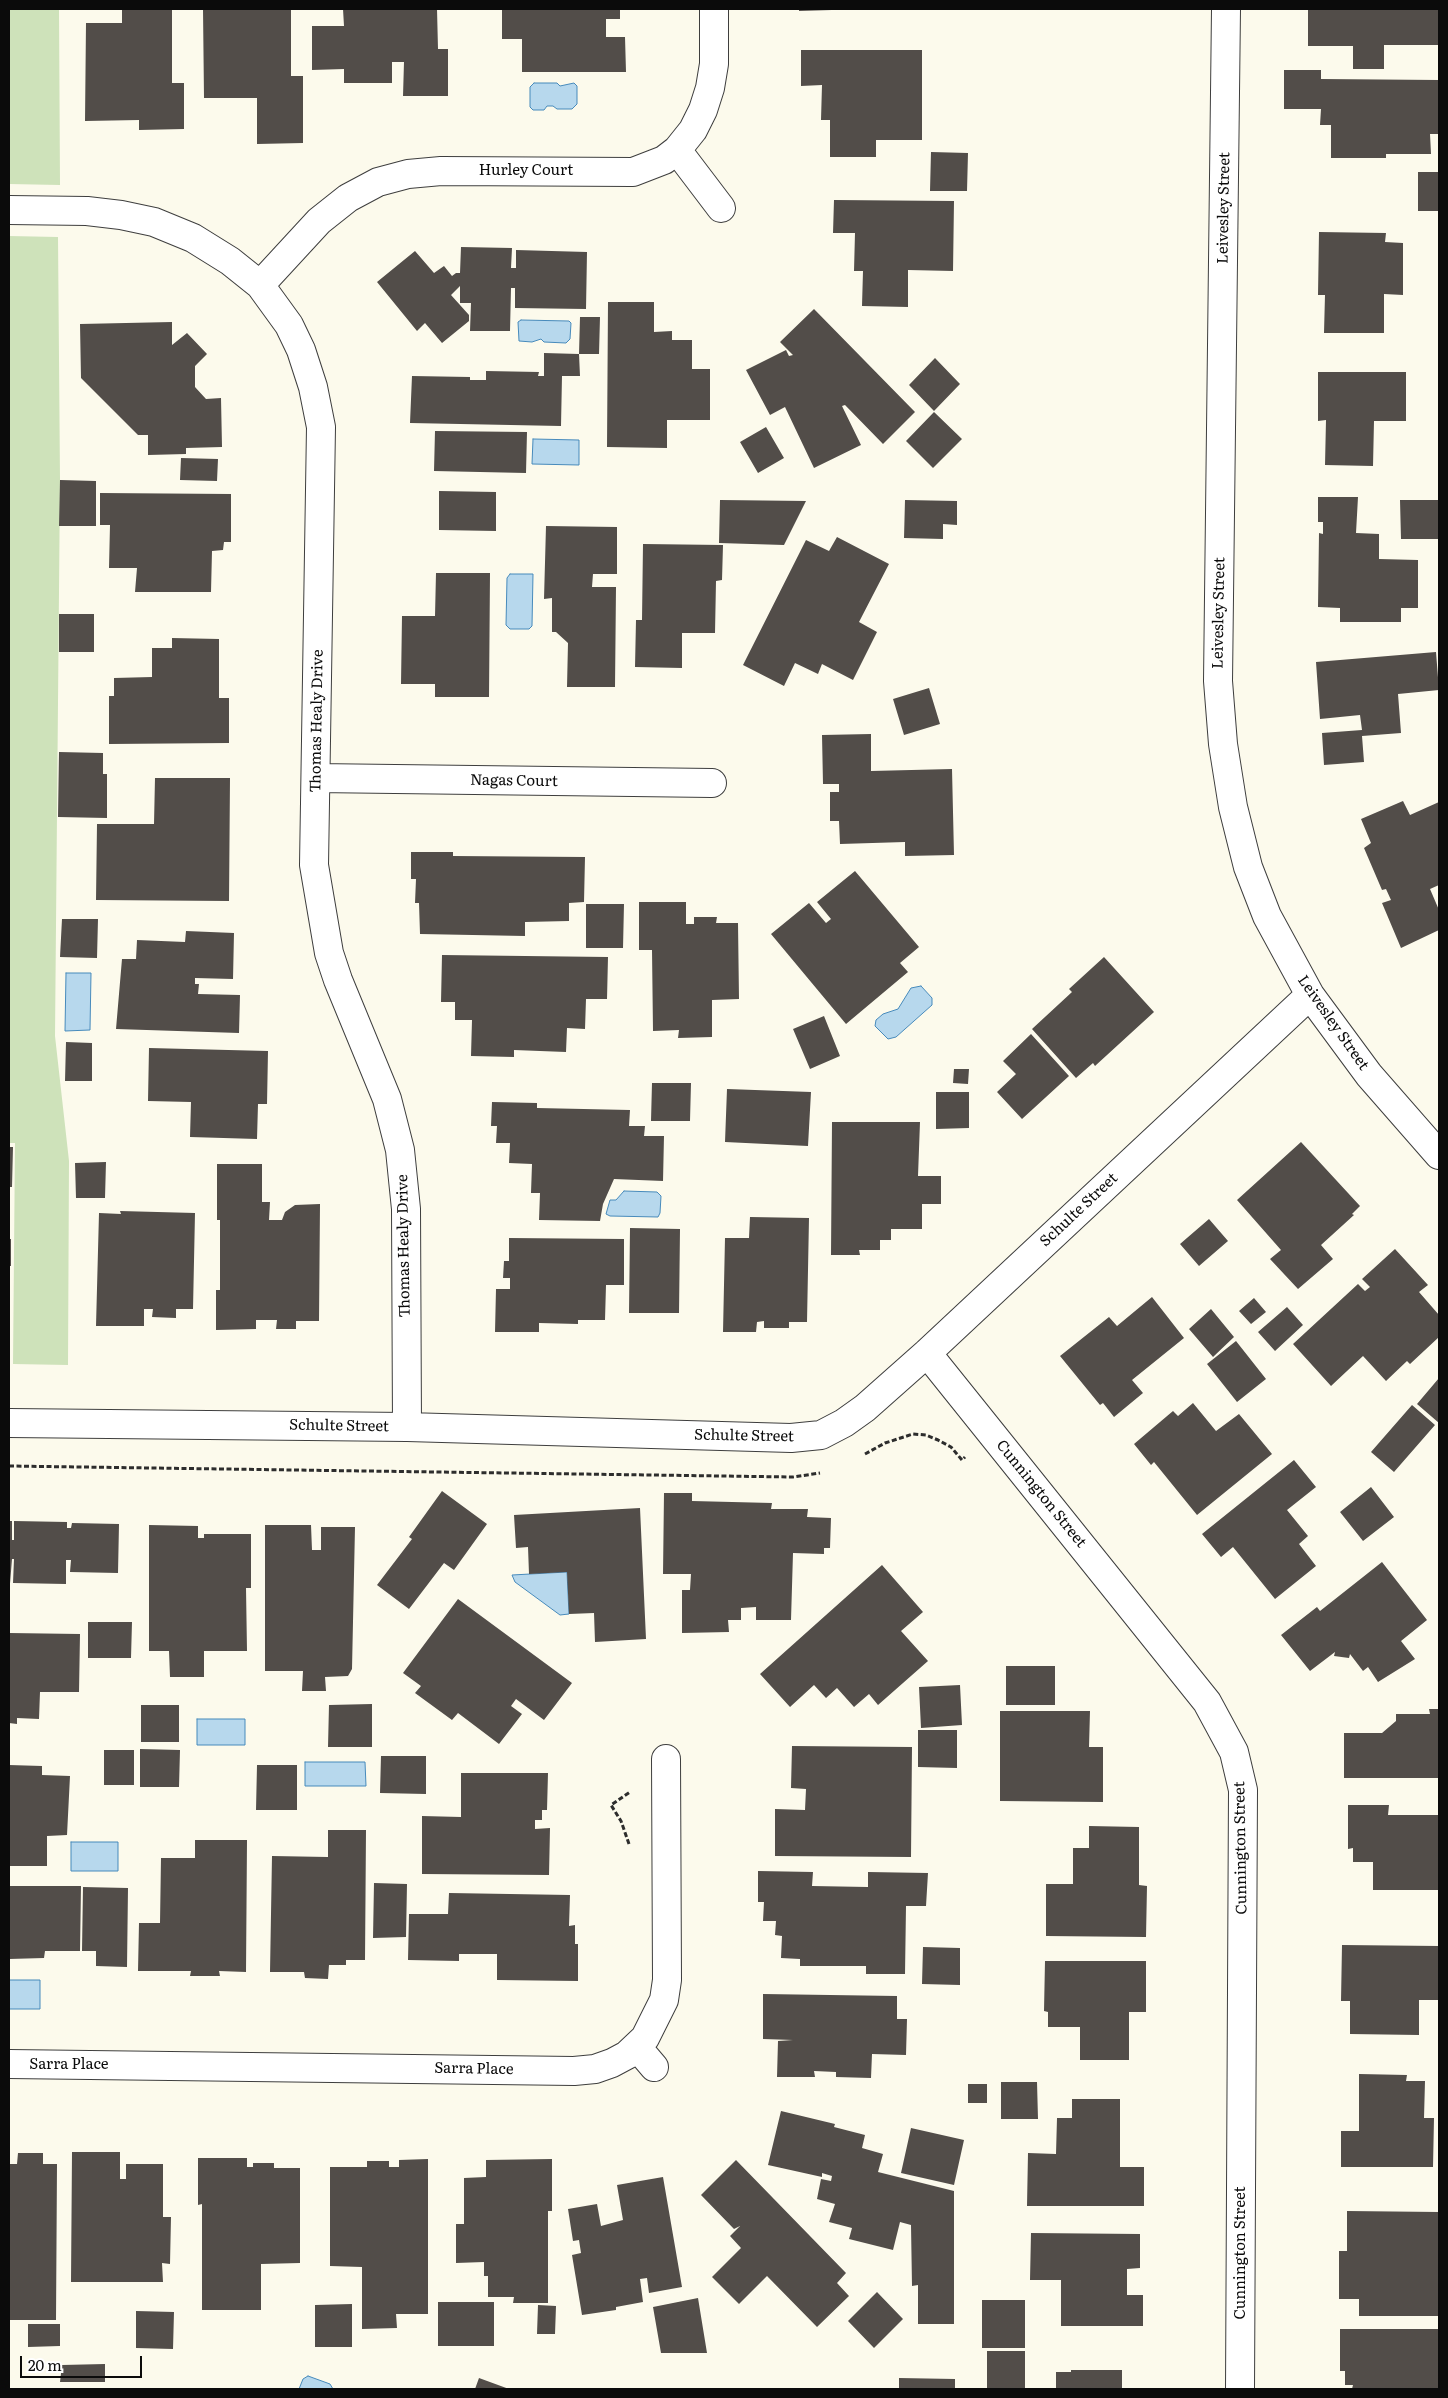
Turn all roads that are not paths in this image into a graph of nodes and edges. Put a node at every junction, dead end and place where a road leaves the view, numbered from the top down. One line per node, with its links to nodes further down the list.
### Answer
1 (714, 9): 3 (street, Hurley Court)
2 (1226, 9): 9 (street, Leivesley Street)
3 (677, 150): 4 (street); 6 (street, Hurley Court)
4 (721, 208)
5 (9, 210): 6 (street, Thomas Healy Drive)
6 (260, 285): 7 (street, Thomas Healy Drive)
7 (316, 778): 8 (street, Nagas Court); 13 (street, Thomas Healy Drive)
8 (712, 783)
9 (1310, 995): 10 (street, Leivesley Street); 11 (street, Schulte Street)
10 (1439, 1155)
11 (927, 1353): 13 (street, Schulte Street); 16 (street, Cunnington Street)
12 (9, 1423): 13 (street, Schulte Street)
13 (407, 1427)
14 (665, 1763): 15 (street, Sarra Place)
15 (9, 2064)
16 (1240, 2389)

